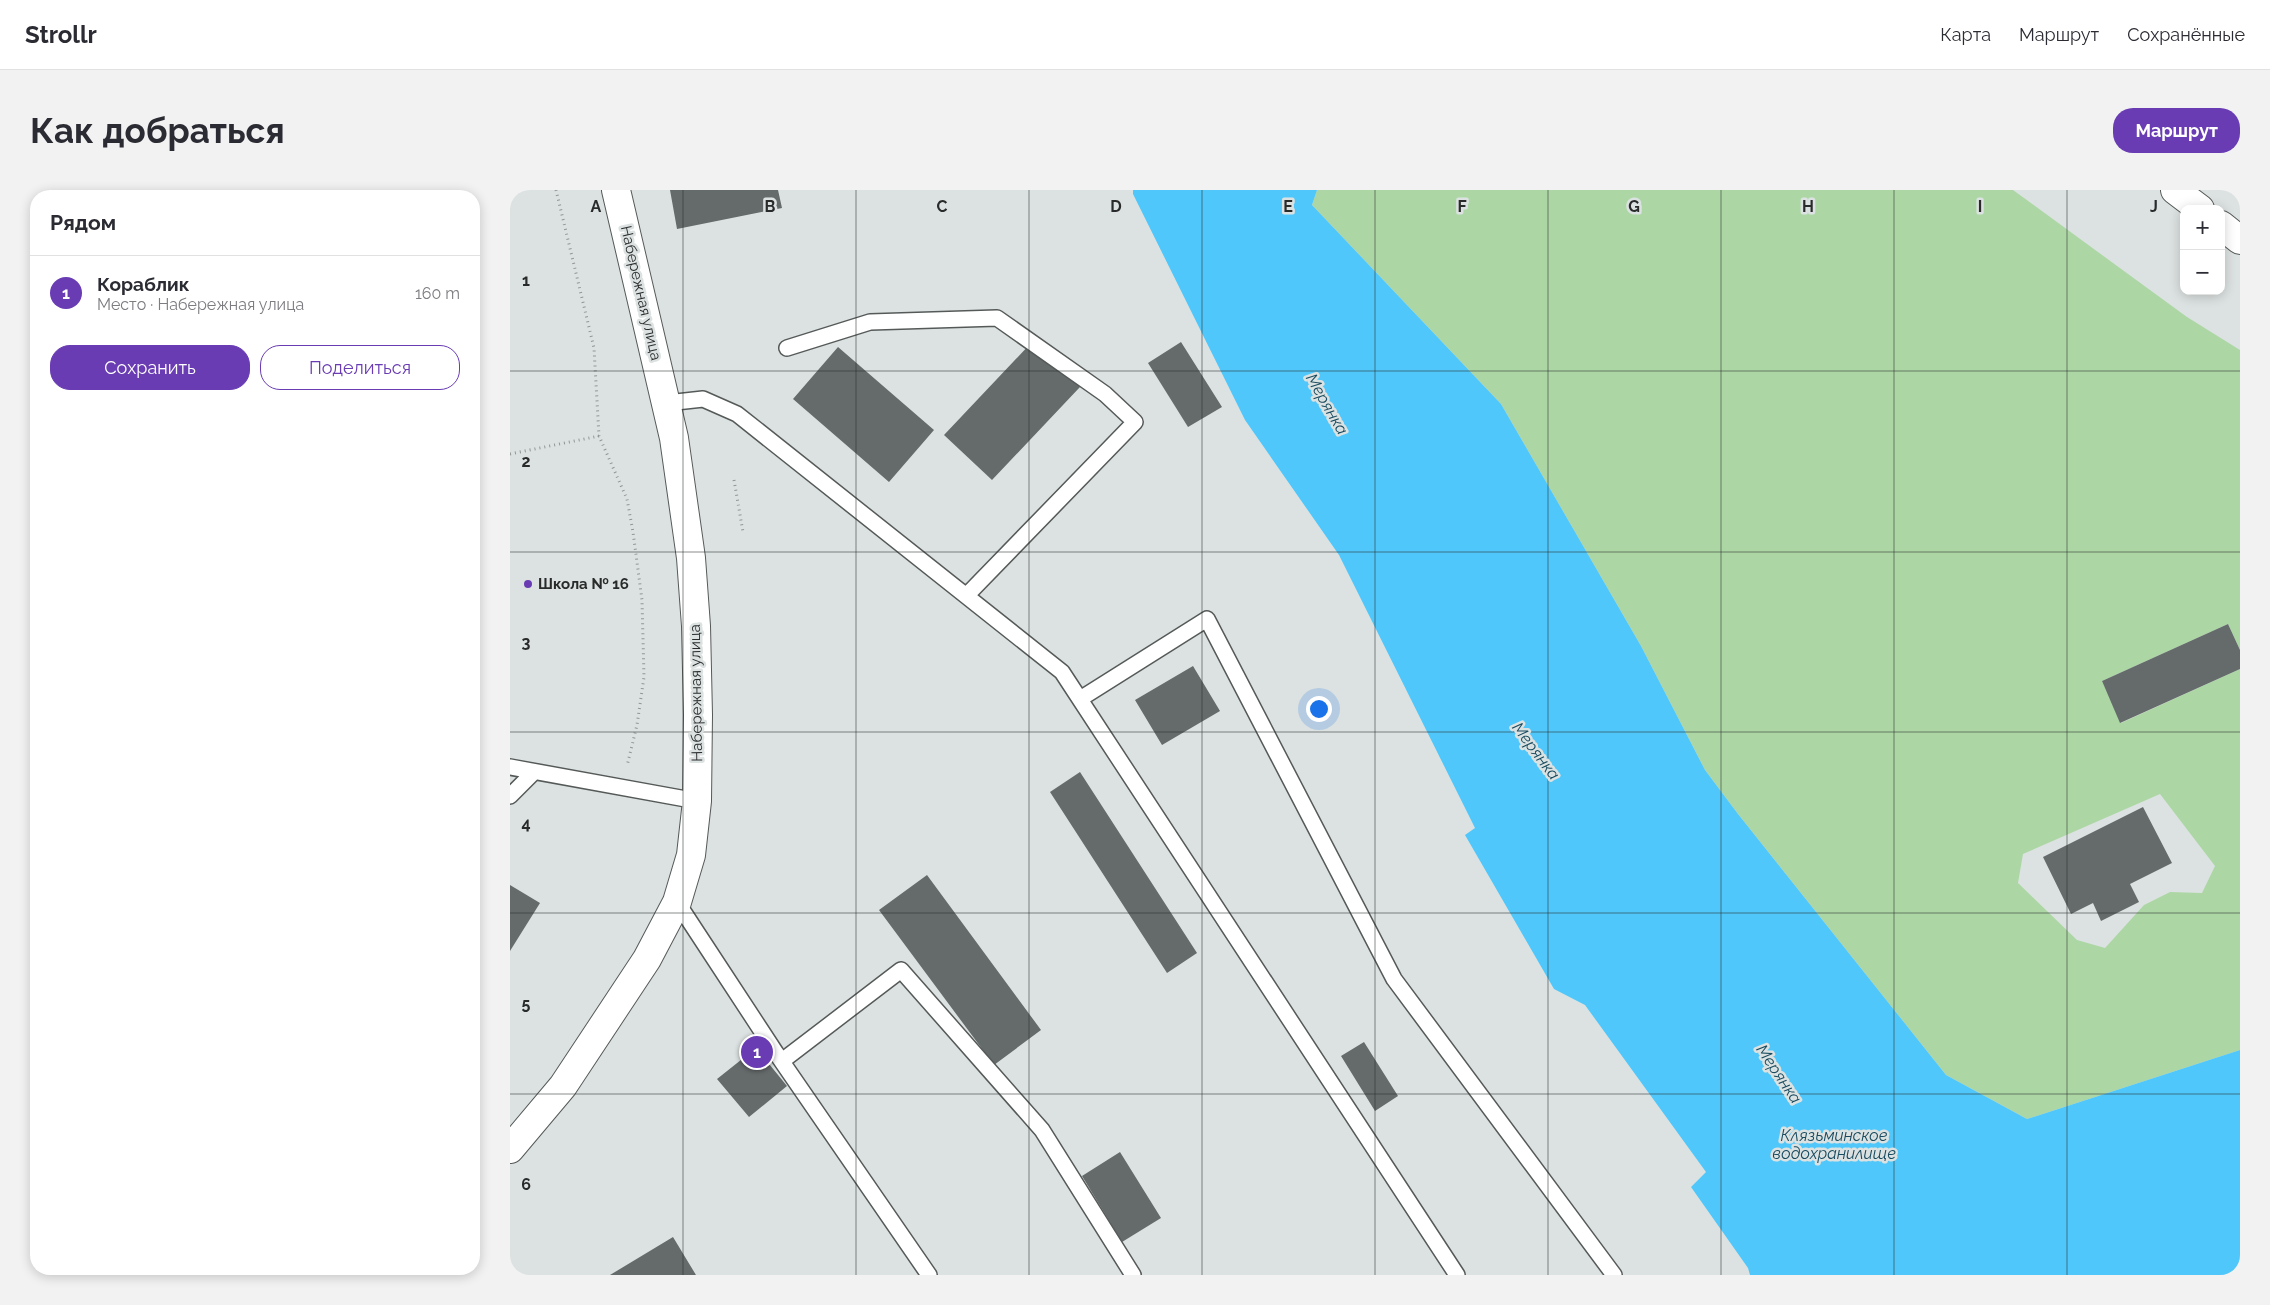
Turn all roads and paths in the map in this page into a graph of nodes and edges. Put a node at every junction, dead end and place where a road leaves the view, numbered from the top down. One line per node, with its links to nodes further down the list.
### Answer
1 (556, 190): 9 (path)
2 (616, 190): 8 (street, Набережная улица)
3 (2175, 190): 4 (street)
4 (2195, 205)
5 (2225, 228): 6 (street)
6 (2240, 240)
7 (787, 348): 13 (lane)
8 (667, 403): 13 (lane); 19 (street, Набережная улица)
9 (599, 436): 10 (path); 16 (path)
10 (510, 454)
11 (734, 480): 12 (path)
12 (743, 532)
13 (967, 595): 14 (lane)
14 (1080, 699): 25 (lane); 26 (lane)
15 (510, 767): 17 (lane)
16 (626, 771)
17 (534, 772): 18 (lane); 19 (lane)
18 (510, 796)
19 (697, 801): 20 (street, Набережная улица)
20 (677, 902): 21 (lane); 22 (street, Набережная улица)
21 (782, 1061): 23 (lane); 24 (lane)
22 (510, 1149)
23 (928, 1275)
24 (1133, 1275)
25 (1457, 1275)
26 (1614, 1275)

